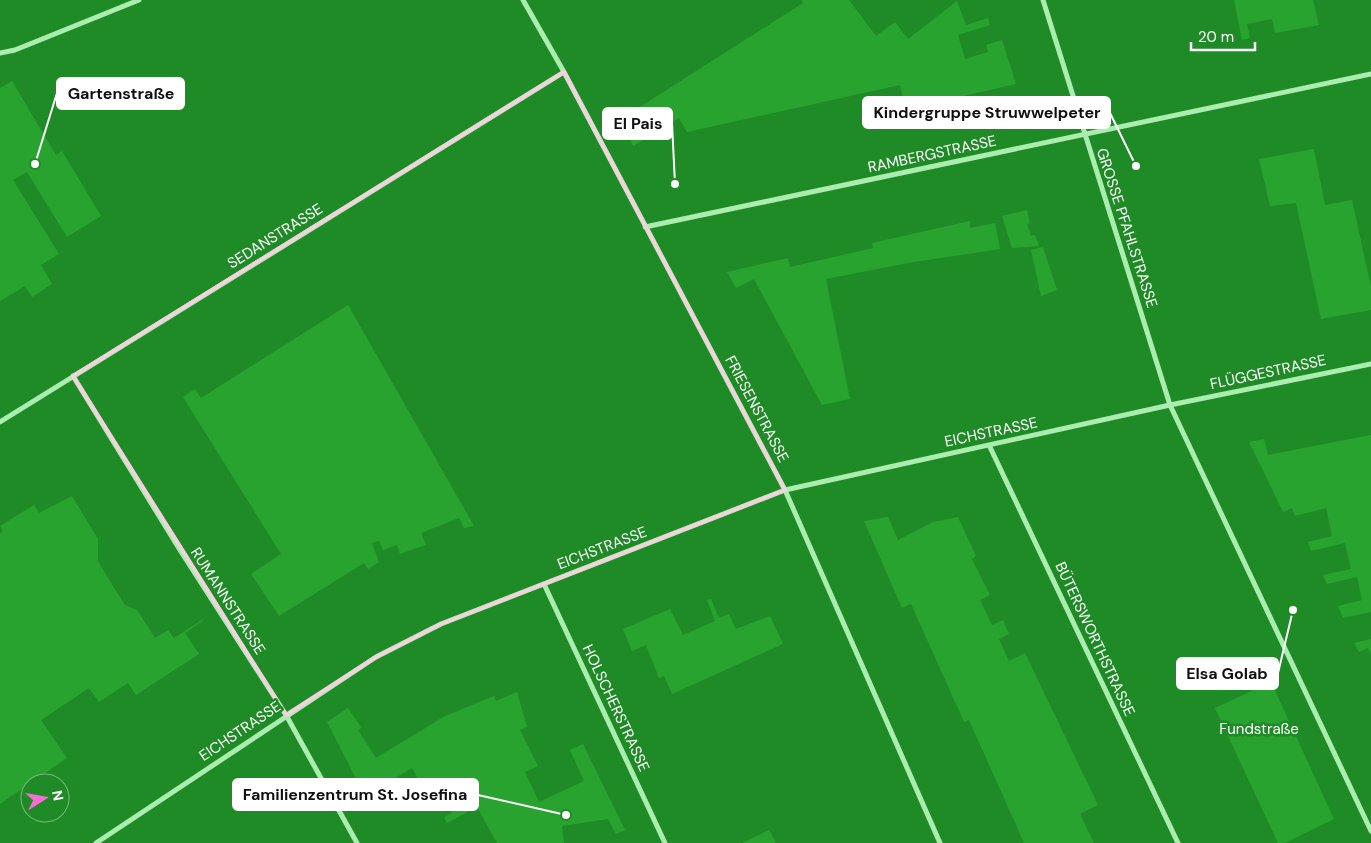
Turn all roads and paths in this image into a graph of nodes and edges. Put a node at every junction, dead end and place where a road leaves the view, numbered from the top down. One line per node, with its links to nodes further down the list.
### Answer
1 (139, 0): 4 (street)
2 (523, 0): 5 (street, FRIESENSTRASSE)
3 (1043, 0): 7 (street, GROSSE PFAHLSTRASSE)
4 (0, 53)
5 (564, 72): 8 (street, FRIESENSTRASSE); 10 (street, SEDANSTRASSE)
6 (1371, 74): 7 (street, RAMBERGSTRASSE)
7 (1085, 135): 8 (street, RAMBERGSTRASSE); 11 (street, GROSSE PFAHLSTRASSE)
8 (645, 227): 14 (street, FRIESENSTRASSE)
9 (1371, 364): 11 (street, FLÜGGESTRASSE)
10 (73, 376): 12 (street, SEDANSTRASSE); 16 (street, RUMANNSTRASSE)
11 (1170, 405): 13 (street, EICHSTRASSE); 17 (street)
12 (0, 422)
13 (989, 445): 14 (street, EICHSTRASSE); 22 (street, BÜTERSWORTHSTRASSE)
14 (785, 490): 15 (street, EICHSTRASSE); 21 (street, FRIESENSTRASSE)
15 (544, 584): 16 (street, EICHSTRASSE); 20 (street, HOLSCHERSTRASSE)
16 (286, 715): 18 (street, EICHSTRASSE); 19 (street, RUMANNSTRASSE)
17 (1371, 831)
18 (96, 843)
19 (357, 843)
20 (665, 843)
21 (940, 843)
22 (1178, 843)

